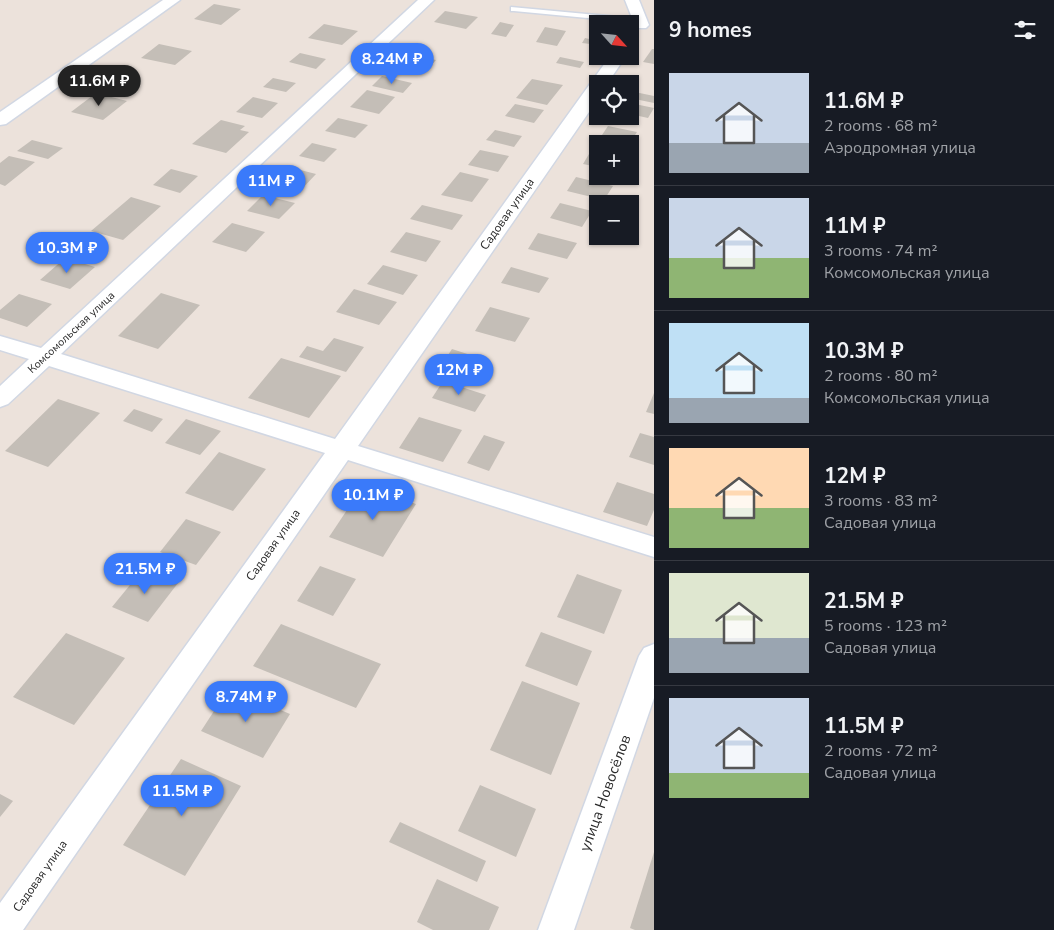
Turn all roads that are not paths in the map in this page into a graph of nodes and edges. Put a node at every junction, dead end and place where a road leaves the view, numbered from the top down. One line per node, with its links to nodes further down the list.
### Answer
1 (173, 0): 7 (street)
2 (427, 0): 9 (street, Комсомольская улица)
3 (632, 0): 5 (street)
4 (514, 9): 5 (lane)
5 (645, 25)
6 (589, 98): 11 (street, Садовая улица)
7 (0, 120)
8 (0, 343): 9 (street)
9 (44, 357): 10 (street, Комсомольская улица); 11 (street)
10 (0, 398)
11 (341, 449): 12 (street); 14 (street, Садовая улица)
12 (654, 547)
13 (654, 656): 15 (street, улица Новосёлов)
14 (2, 930)
15 (556, 930)

